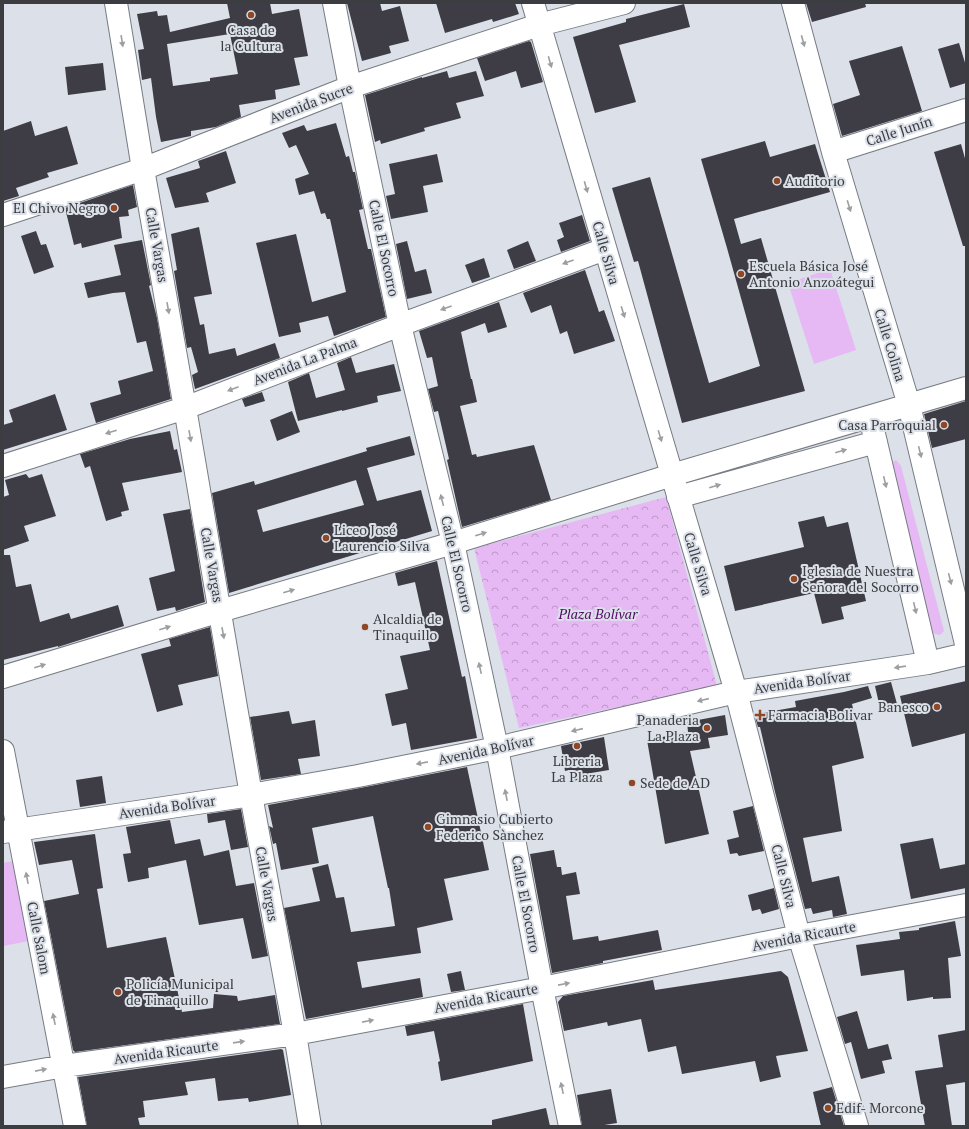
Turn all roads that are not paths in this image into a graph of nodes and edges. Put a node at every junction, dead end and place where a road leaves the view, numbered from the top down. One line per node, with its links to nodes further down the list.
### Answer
1 (116, 3): 10 (street, Calle Vargas, one-way to 10)
2 (334, 3): 7 (street, Calle El Socorro)
3 (533, 3): 6 (street, Calle Silva)
4 (624, 3): 6 (street, Avenida Sucre)
5 (793, 3): 9 (street, Calle Colina, one-way to 9)
6 (539, 25): 7 (street, Avenida Sucre); 12 (street, Calle Silva, one-way to 12)
7 (350, 87): 10 (street, Avenida Sucre); 13 (street, Calle El Socorro)
8 (966, 110): 9 (street, Calle Junín)
9 (832, 152): 15 (street, Calle Colina, one-way to 15)
10 (143, 169): 11 (street, Avenida Sucre); 16 (street, Calle Vargas, one-way to 16)
11 (3, 215)
12 (604, 249): 13 (street, Avenida La Palma, one-way to 13); 20 (street, Calle Silva, one-way to 20)
13 (400, 325): 16 (street, Avenida La Palma, one-way to 16); 22 (street, Calle El Socorro, one-way to 13)
14 (966, 388): 15 (street)
15 (909, 405): 17 (street); 24 (street, Calle Colina, one-way to 24)
16 (186, 408): 19 (street, Avenida La Palma, one-way to 19); 23 (street, Calle Vargas, one-way to 23)
17 (870, 417): 18 (street); 20 (street)
18 (876, 442): 21 (street, one-way to 18); 26 (street, one-way to 26)
19 (3, 466)
20 (672, 475): 21 (street, Calle Silva); 22 (street, one-way to 20)
21 (678, 497): 28 (street, Calle Silva)
22 (452, 543): 23 (street, one-way to 22); 29 (street, Calle El Socorro, one-way to 22)
23 (220, 611): 27 (street, one-way to 23); 31 (street, Calle Vargas, one-way to 31)
24 (966, 644)
25 (966, 654): 26 (street, Avenida Bolívar)
26 (928, 663): 28 (street, Avenida Bolívar, one-way to 28)
27 (3, 677)
28 (736, 692): 29 (street, Avenida Bolívar, one-way to 29); 34 (street, Calle Silva)
29 (497, 748): 31 (street, Avenida Bolívar, one-way to 31); 35 (street, Calle El Socorro, one-way to 29)
30 (3, 751): 32 (street, Calle Salom)
31 (251, 795): 32 (street, Avenida Bolívar); 36 (street, Calle Vargas)
32 (10, 830): 37 (street, Calle Salom, one-way to 32)
33 (966, 905): 34 (street, Avenida Ricaurte)
34 (799, 936): 35 (street, Avenida Ricaurte, one-way to 34); 42 (street, Calle Silva)
35 (542, 988): 36 (street, Avenida Ricaurte, one-way to 35); 41 (street, Calle El Socorro, one-way to 35)
36 (295, 1034): 37 (street, Avenida Ricaurte, one-way to 36); 40 (street, Calle Vargas)
37 (64, 1066): 38 (street, Avenida Ricaurte, one-way to 37); 39 (street, Calle Salom)
38 (3, 1077)
39 (75, 1126)
40 (310, 1126)
41 (570, 1126)
42 (857, 1126)

